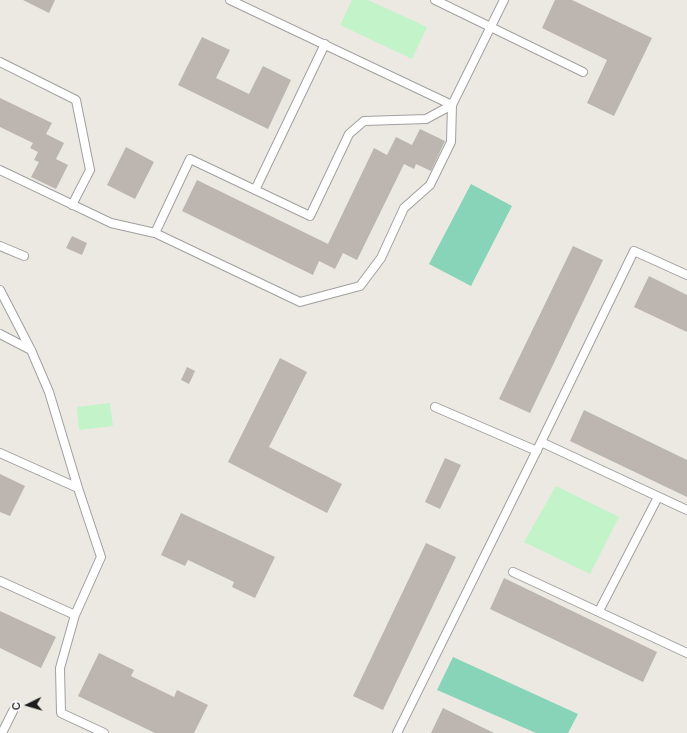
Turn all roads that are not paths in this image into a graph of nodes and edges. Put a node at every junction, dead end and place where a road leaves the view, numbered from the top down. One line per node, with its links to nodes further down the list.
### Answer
1 (230, 0): 5 (lane)
2 (435, 0): 4 (lane)
3 (504, 0): 4 (lane)
4 (490, 27): 7 (lane); 8 (lane)
5 (325, 44): 8 (lane); 10 (lane)
6 (0, 62): 11 (lane)
7 (583, 72)
8 (452, 105): 10 (lane); 12 (lane)
9 (0, 170): 11 (lane)
10 (255, 190): 12 (lane)
11 (72, 205): 12 (lane)
12 (155, 233)
13 (0, 246): 14 (lane)
14 (24, 256)
15 (687, 275): 20 (lane)
16 (0, 290): 18 (lane)
17 (0, 334): 18 (lane)
18 (31, 350): 23 (lane)
19 (435, 407): 21 (lane)
20 (541, 442): 21 (lane); 24 (lane)
21 (537, 451): 34 (lane)
22 (0, 453): 23 (lane)
23 (78, 488): 29 (lane)
24 (658, 497): 25 (lane); 28 (lane)
25 (687, 510)
26 (513, 572): 28 (lane)
27 (0, 581): 29 (lane)
28 (599, 611): 30 (lane)
29 (74, 615): 33 (lane)
30 (687, 653)
31 (13, 711): 32 (lane)
32 (2, 733)
33 (104, 733)
34 (397, 733)

